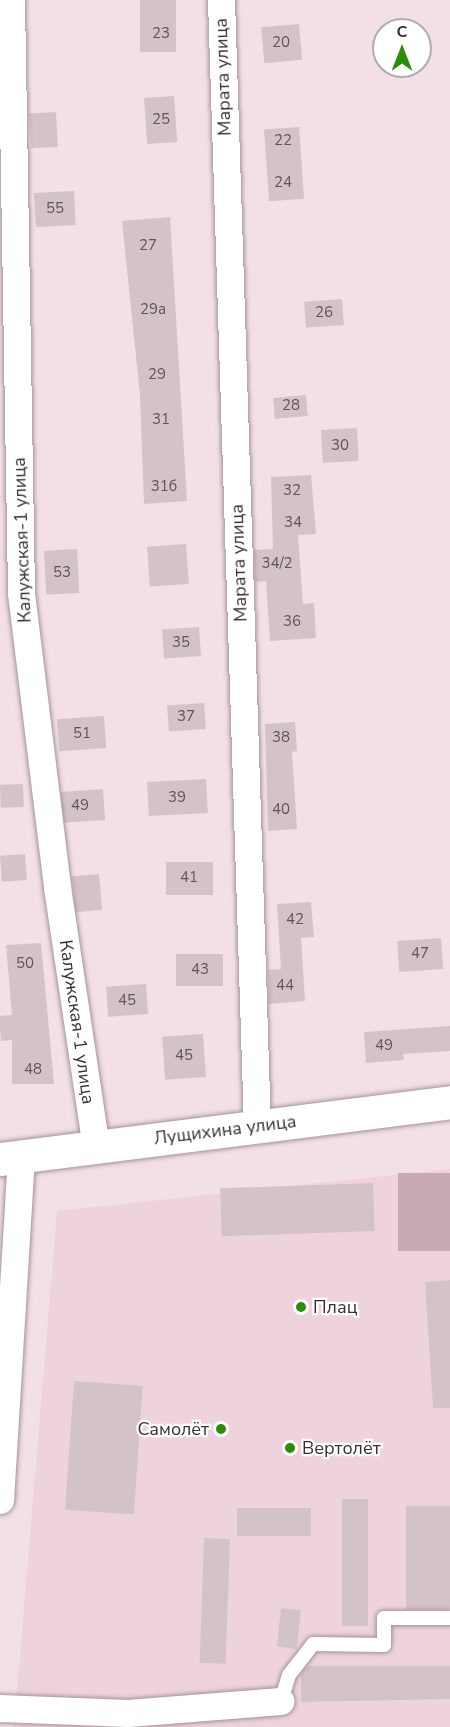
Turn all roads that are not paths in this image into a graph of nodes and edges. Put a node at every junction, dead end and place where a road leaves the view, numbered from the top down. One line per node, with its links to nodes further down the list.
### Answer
1 (11, 0): 5 (street, Калужская-1 улица)
2 (221, 0): 4 (street, Марата улица)
3 (450, 1102): 4 (street, Лущихина улица)
4 (257, 1126): 5 (street, Лущихина улица)
5 (96, 1147): 6 (street, Лущихина улица)
6 (10, 1158): 7 (street)
7 (0, 1500)
8 (450, 1618): 9 (lane)
9 (281, 1701): 10 (street)
10 (0, 1708)

